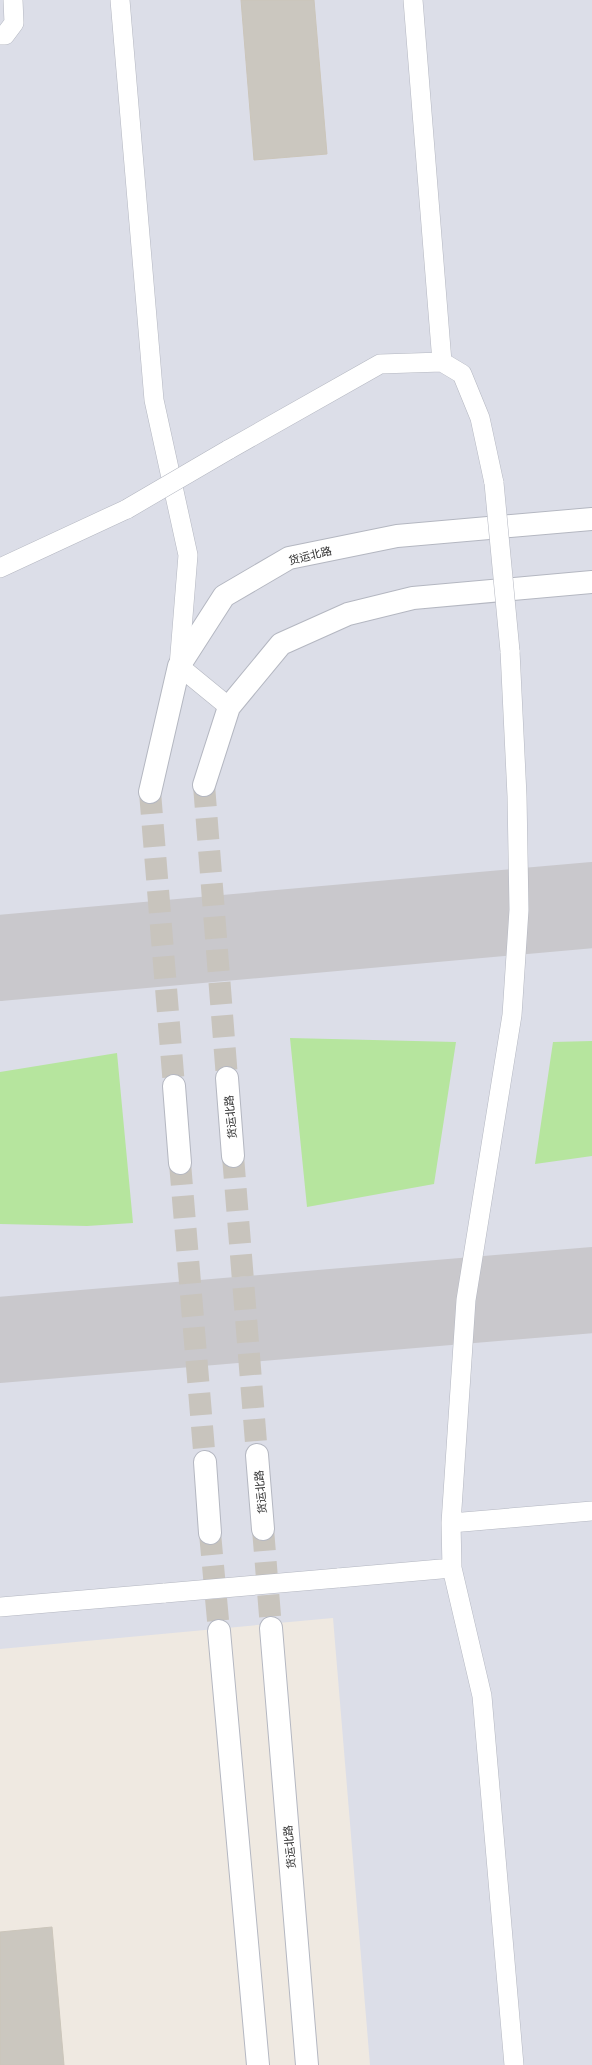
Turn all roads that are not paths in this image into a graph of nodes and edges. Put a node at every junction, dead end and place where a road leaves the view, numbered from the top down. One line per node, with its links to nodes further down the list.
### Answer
1 (13, 0): 4 (lane)
2 (120, 0): 9 (lane)
3 (414, 0): 5 (lane)
4 (0, 35)
5 (442, 362): 7 (lane, bridge); 20 (lane, bridge)
6 (592, 519): 9 (main road, 货运北路)
7 (0, 568)
8 (592, 582): 10 (main road)
9 (179, 666): 10 (lane); 12 (main road, 货运北路)
10 (229, 707): 11 (main road)
11 (204, 785)
12 (150, 792)
13 (227, 1078): 15 (main road, 货运北路)
14 (174, 1086): 16 (main road)
15 (233, 1156)
16 (180, 1162)
17 (257, 1455): 21 (main road, 货运北路)
18 (205, 1462): 22 (main road)
19 (592, 1511): 20 (lane)
20 (451, 1523): 23 (lane)
21 (263, 1529)
22 (210, 1533)
23 (452, 1568): 24 (lane, bridge); 29 (lane)
24 (0, 1607)
25 (271, 1628): 28 (main road, 货运北路)
26 (218, 1631): 27 (main road)
27 (258, 2065)
28 (307, 2065)
29 (514, 2065)

